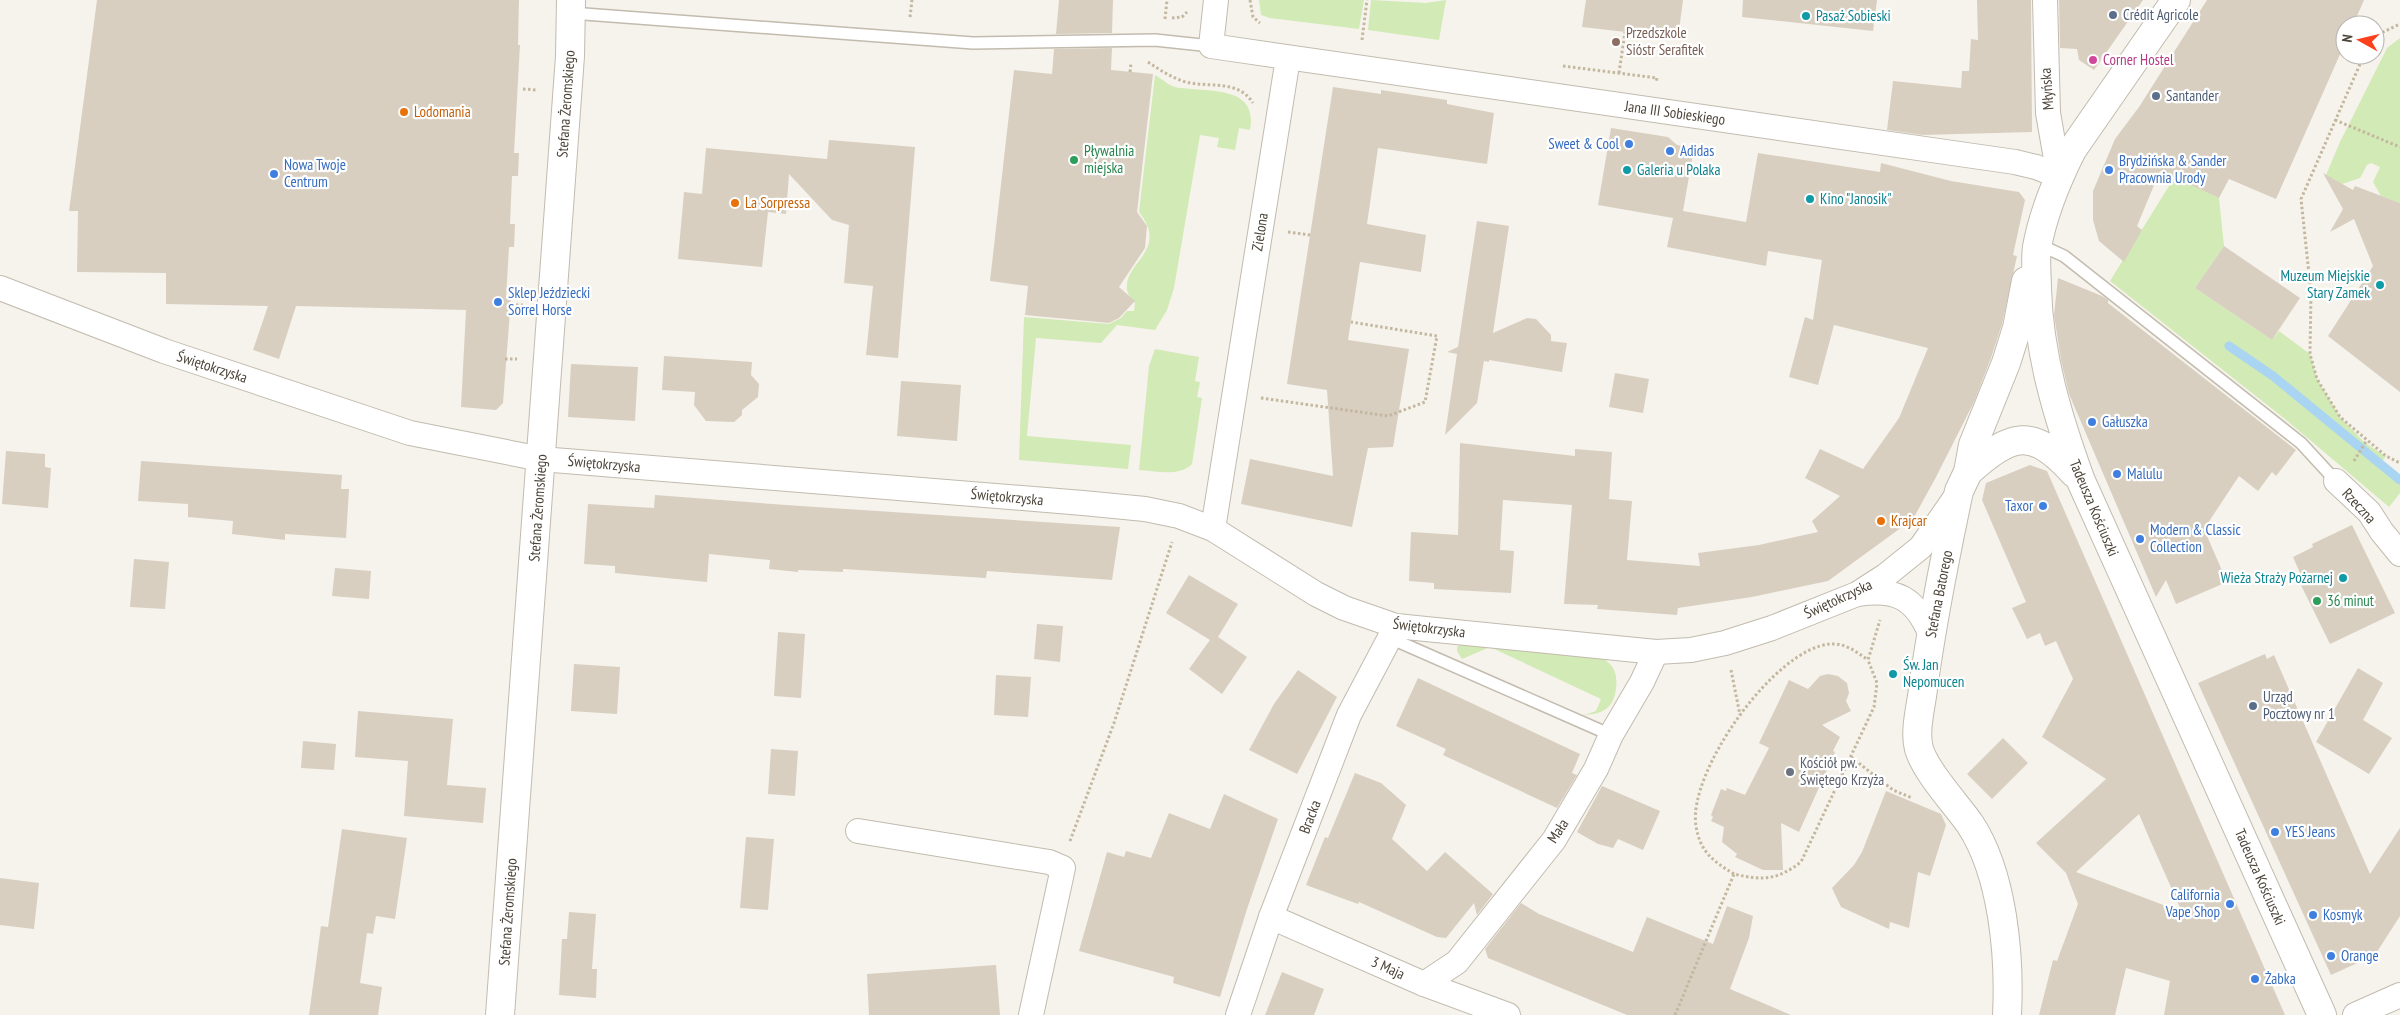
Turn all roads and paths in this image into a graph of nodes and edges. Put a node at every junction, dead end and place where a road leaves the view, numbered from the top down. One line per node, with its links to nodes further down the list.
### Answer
1 (1168, 0): 7 (path)
2 (1216, 0): 12 (street)
3 (1367, 0): 11 (path)
4 (2044, 0): 24 (street, Młyńska)
5 (2176, 0): 24 (street, Tadeusza Kościuszki)
6 (571, 6): 12 (lane); 37 (street, Stefana Żeromskiego)
7 (1165, 20)
8 (2400, 24): 9 (path)
9 (2385, 31)
10 (1624, 32): 18 (path)
11 (1362, 40)
12 (1211, 46): 13 (street)
13 (1288, 58): 24 (street, Jana III Sobieskiego); 42 (street, Zielona)
14 (1132, 59): 17 (path)
15 (1146, 61): 21 (path)
16 (2360, 65): 22 (path)
17 (1130, 72)
18 (1619, 74)
19 (523, 89): 20 (path)
20 (542, 91)
21 (1255, 108)
22 (2335, 120): 23 (path); 35 (path)
23 (2400, 147)
24 (2059, 176): 27 (street, Tadeusza Kościuszki)
25 (1280, 231): 26 (path)
26 (1310, 235)
27 (2037, 249): 39 (street, Stefana Batorego); 40 (street, Tadeusza Kościuszki); 41 (lane)
28 (0, 288): 37 (street, Świętokrzyska)
29 (511, 305): 30 (path)
30 (528, 306)
31 (1351, 322): 34 (path)
32 (505, 359): 33 (path)
33 (517, 359)
34 (1259, 398)
35 (2366, 441): 36 (path); 38 (path)
36 (2357, 456)
37 (541, 459): 42 (street, Świętokrzyska); 59 (street, Stefana Żeromskiego)
38 (2400, 462)
39 (1963, 481): 40 (street); 45 (street, Świętokrzyska); 47 (street, Stefana Batorego)
40 (2082, 481): 65 (street, Tadeusza Kościuszki)
41 (2336, 481): 44 (street, Rzeczna)
42 (1213, 529): 46 (street, Świętokrzyska)
43 (1174, 537): 54 (path)
44 (2400, 554)
45 (1856, 594): 47 (street); 48 (street, Świętokrzyska); 49 (path)
46 (1393, 632): 48 (street, Świętokrzyska); 50 (lane); 56 (street, Bracka)
47 (1930, 633): 64 (street, Stefana Batorego)
48 (1656, 652): 50 (street, Mała)
49 (1868, 660): 51 (path); 55 (path)
50 (1611, 735): 57 (street, Mała)
51 (1851, 757): 52 (path); 55 (path)
52 (1917, 801)
53 (858, 830): 54 (street)
54 (1062, 868): 60 (street)
55 (1734, 874): 63 (path)
56 (1271, 917): 57 (street, 3 Maja); 61 (street, Bracka)
57 (1424, 984): 62 (street, 3 Maja)
58 (2400, 995): 66 (street)
59 (500, 1015)
60 (1031, 1015)
61 (1238, 1015)
62 (1508, 1015)
63 (1675, 1015)
64 (2007, 1015)
65 (2322, 1015)
66 (2355, 1015)

